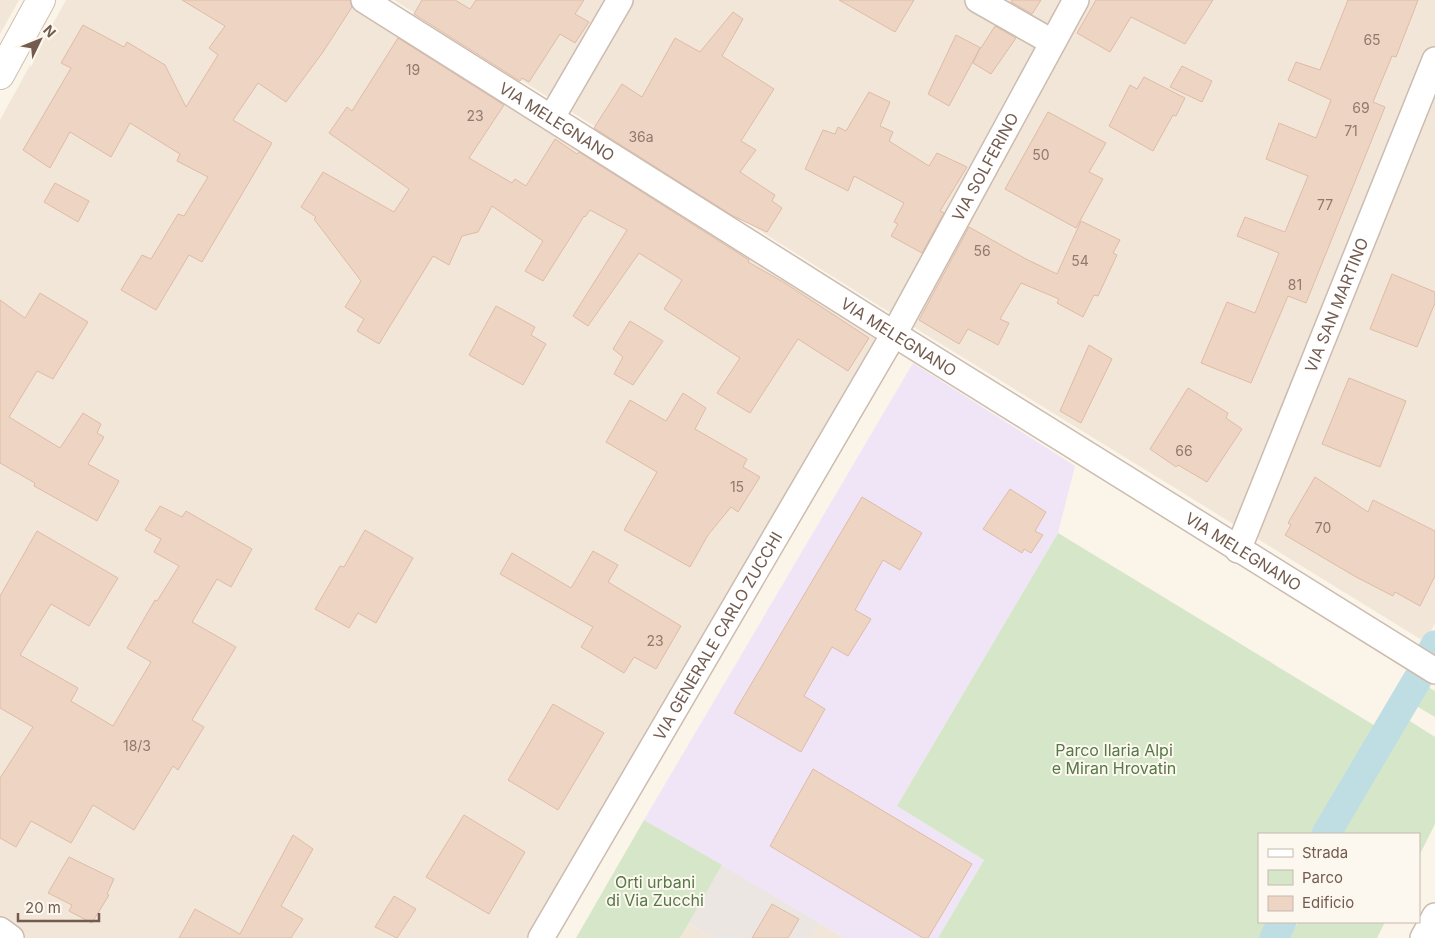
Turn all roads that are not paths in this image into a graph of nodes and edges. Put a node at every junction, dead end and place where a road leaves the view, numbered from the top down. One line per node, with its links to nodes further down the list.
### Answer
1 (41, 0): 8 (street)
2 (364, 0): 9 (street, VIA MELEGNANO)
3 (620, 0): 9 (street)
4 (978, 0): 6 (street)
5 (1076, 0): 6 (street, VIA SOLFERINO)
6 (1052, 42): 10 (street, VIA SOLFERINO)
7 (1435, 60): 11 (street, VIA SAN MARTINO)
8 (0, 75)
9 (552, 117): 10 (street, VIA MELEGNANO)
10 (894, 334): 11 (street, VIA MELEGNANO); 16 (street, VIA GENERALE CARLO ZUCCHI)
11 (1238, 550): 12 (street, VIA MELEGNANO)
12 (1435, 671)
13 (1435, 916): 17 (street)
14 (0, 930): 15 (street)
15 (11, 938)
16 (541, 938)
17 (1424, 938)

